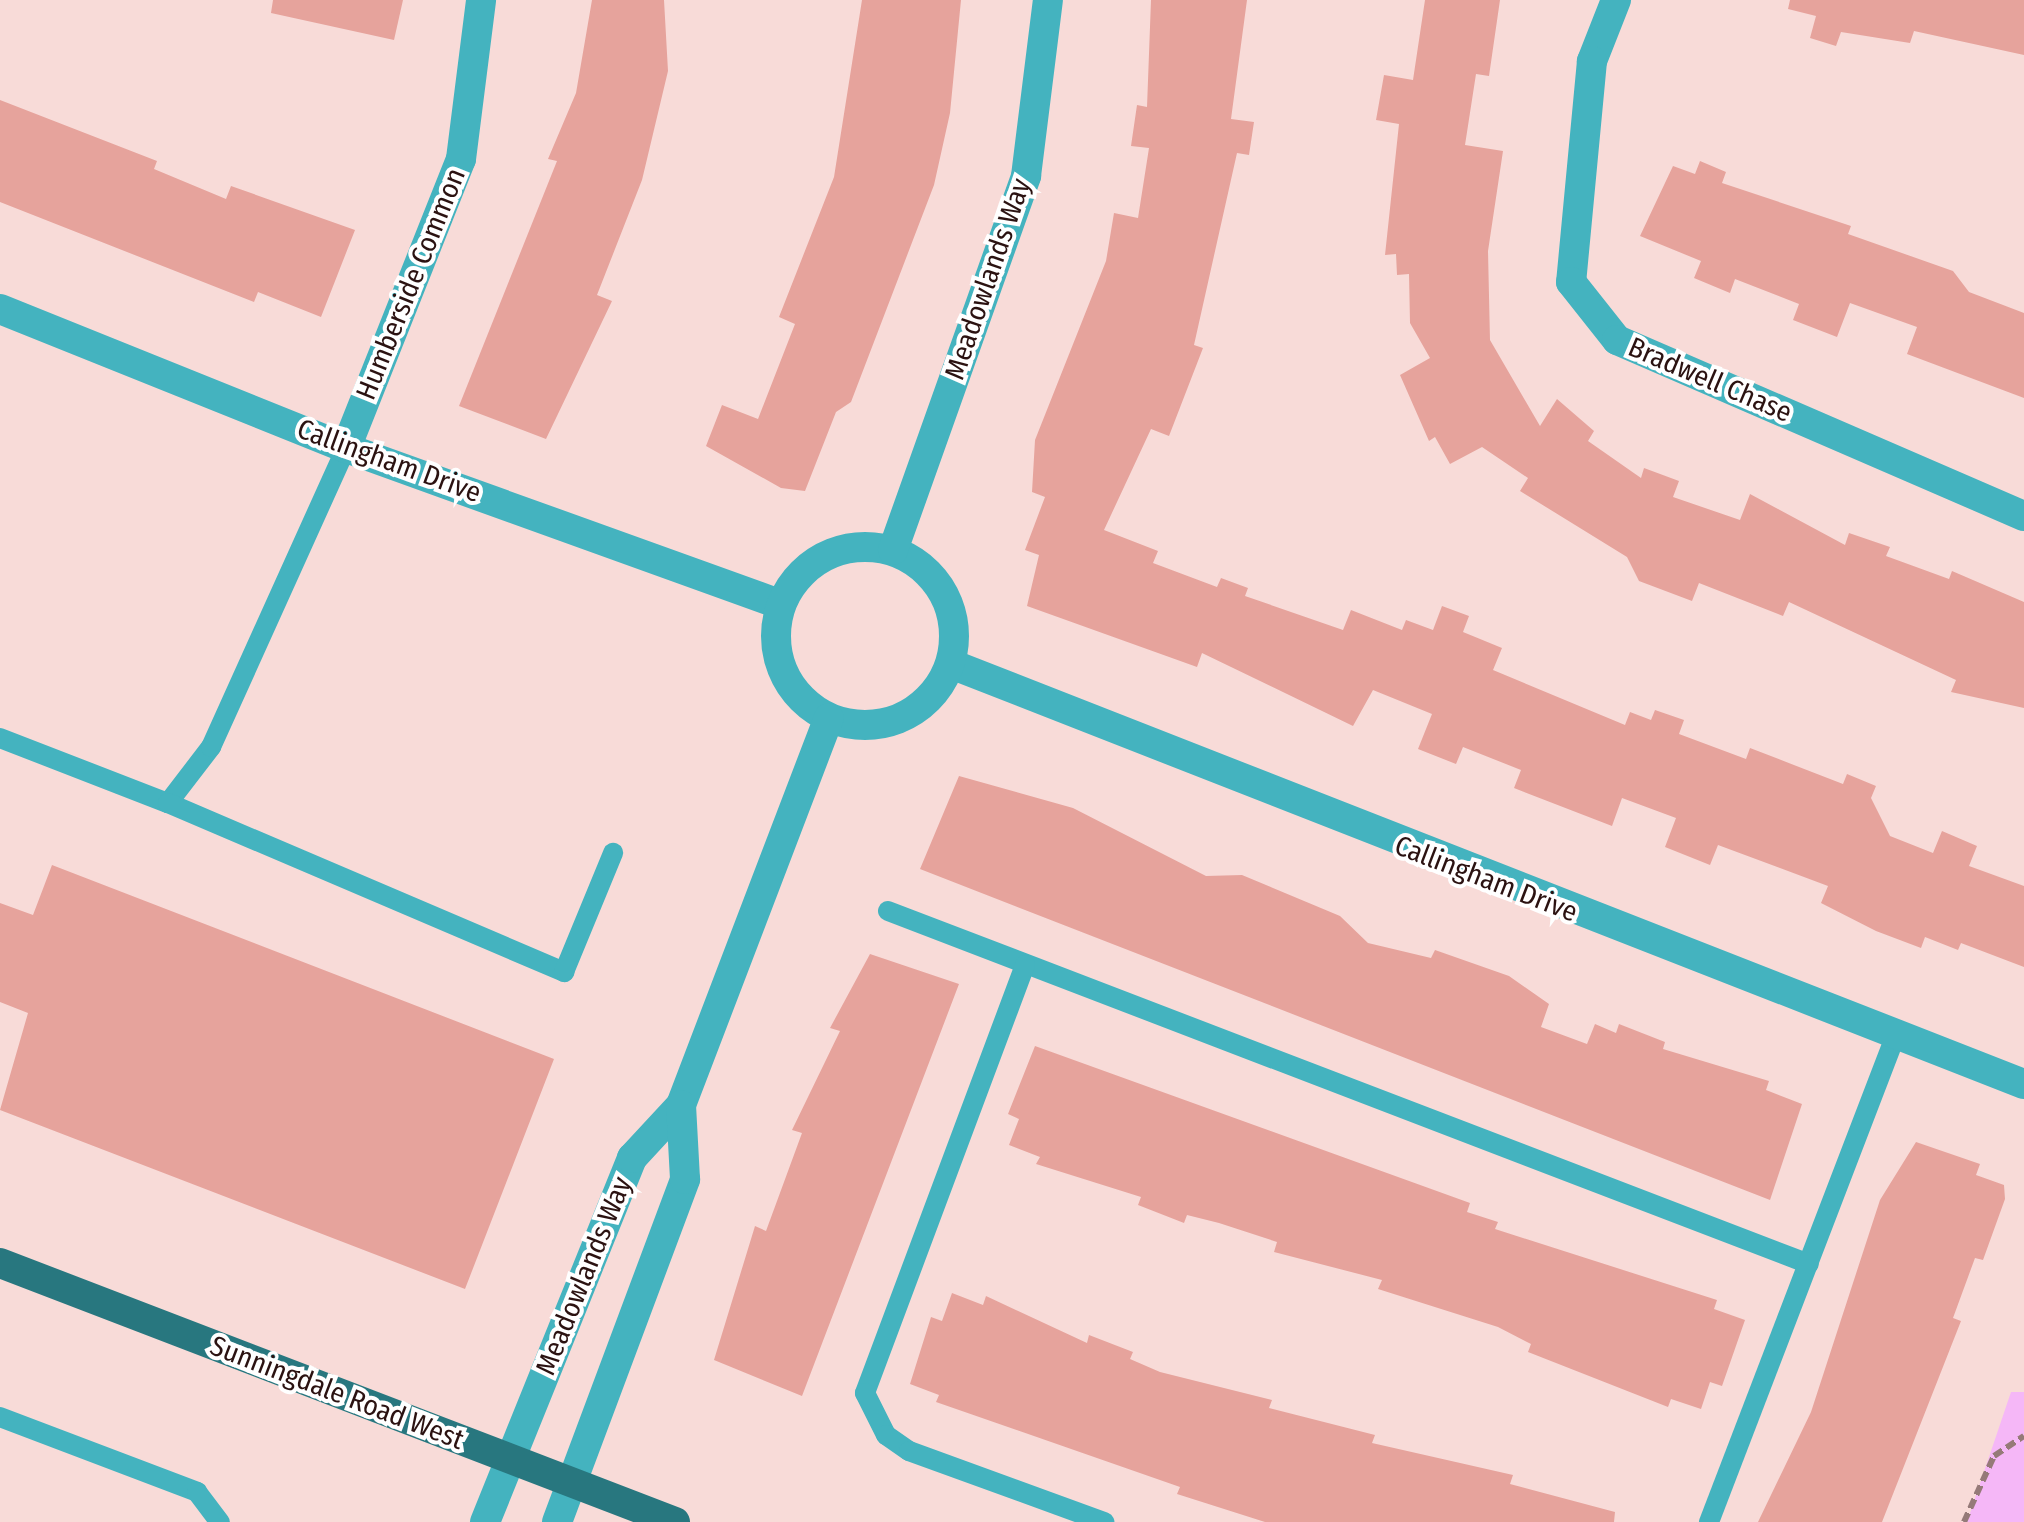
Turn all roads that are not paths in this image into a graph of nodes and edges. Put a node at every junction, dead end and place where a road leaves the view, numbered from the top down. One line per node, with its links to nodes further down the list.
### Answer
1 (481, 0): 5 (street, Humberside Common)
2 (1048, 0): 7 (street, Meadowlands Way)
3 (1616, 0): 6 (street, Bradwell Chase)
4 (0, 308): 5 (street, Callingham Drive)
5 (346, 448): 8 (street, Callingham Drive); 12 (lane)
6 (2024, 516)
7 (893, 550): 8 (street); 9 (street)
8 (781, 605): 10 (street)
9 (951, 664): 10 (street); 16 (street, Callingham Drive)
10 (829, 718): 18 (street, Meadowlands Way)
11 (0, 738): 12 (lane)
12 (168, 803): 13 (lane)
13 (613, 853)
14 (888, 911): 15 (lane)
15 (1025, 964): 20 (lane); 28 (lane)
16 (1895, 1037): 17 (street, Callingham Drive); 20 (lane)
17 (2024, 1084)
18 (680, 1106): 22 (street, Meadowlands Way); 23 (street, Meadowlands Way)
19 (0, 1263): 22 (main road, Sunningdale Road West)
20 (1809, 1264): 29 (lane)
21 (0, 1416): 24 (lane)
22 (510, 1460): 23 (main road, Sunningdale Road West); 25 (street, Meadowlands Way)
23 (573, 1482): 26 (street, Meadowlands Way); 27 (main road, Sunningdale Road West)
24 (220, 1522)
25 (485, 1522)
26 (557, 1522)
27 (675, 1522)
28 (1104, 1522)
29 (1708, 1522)

